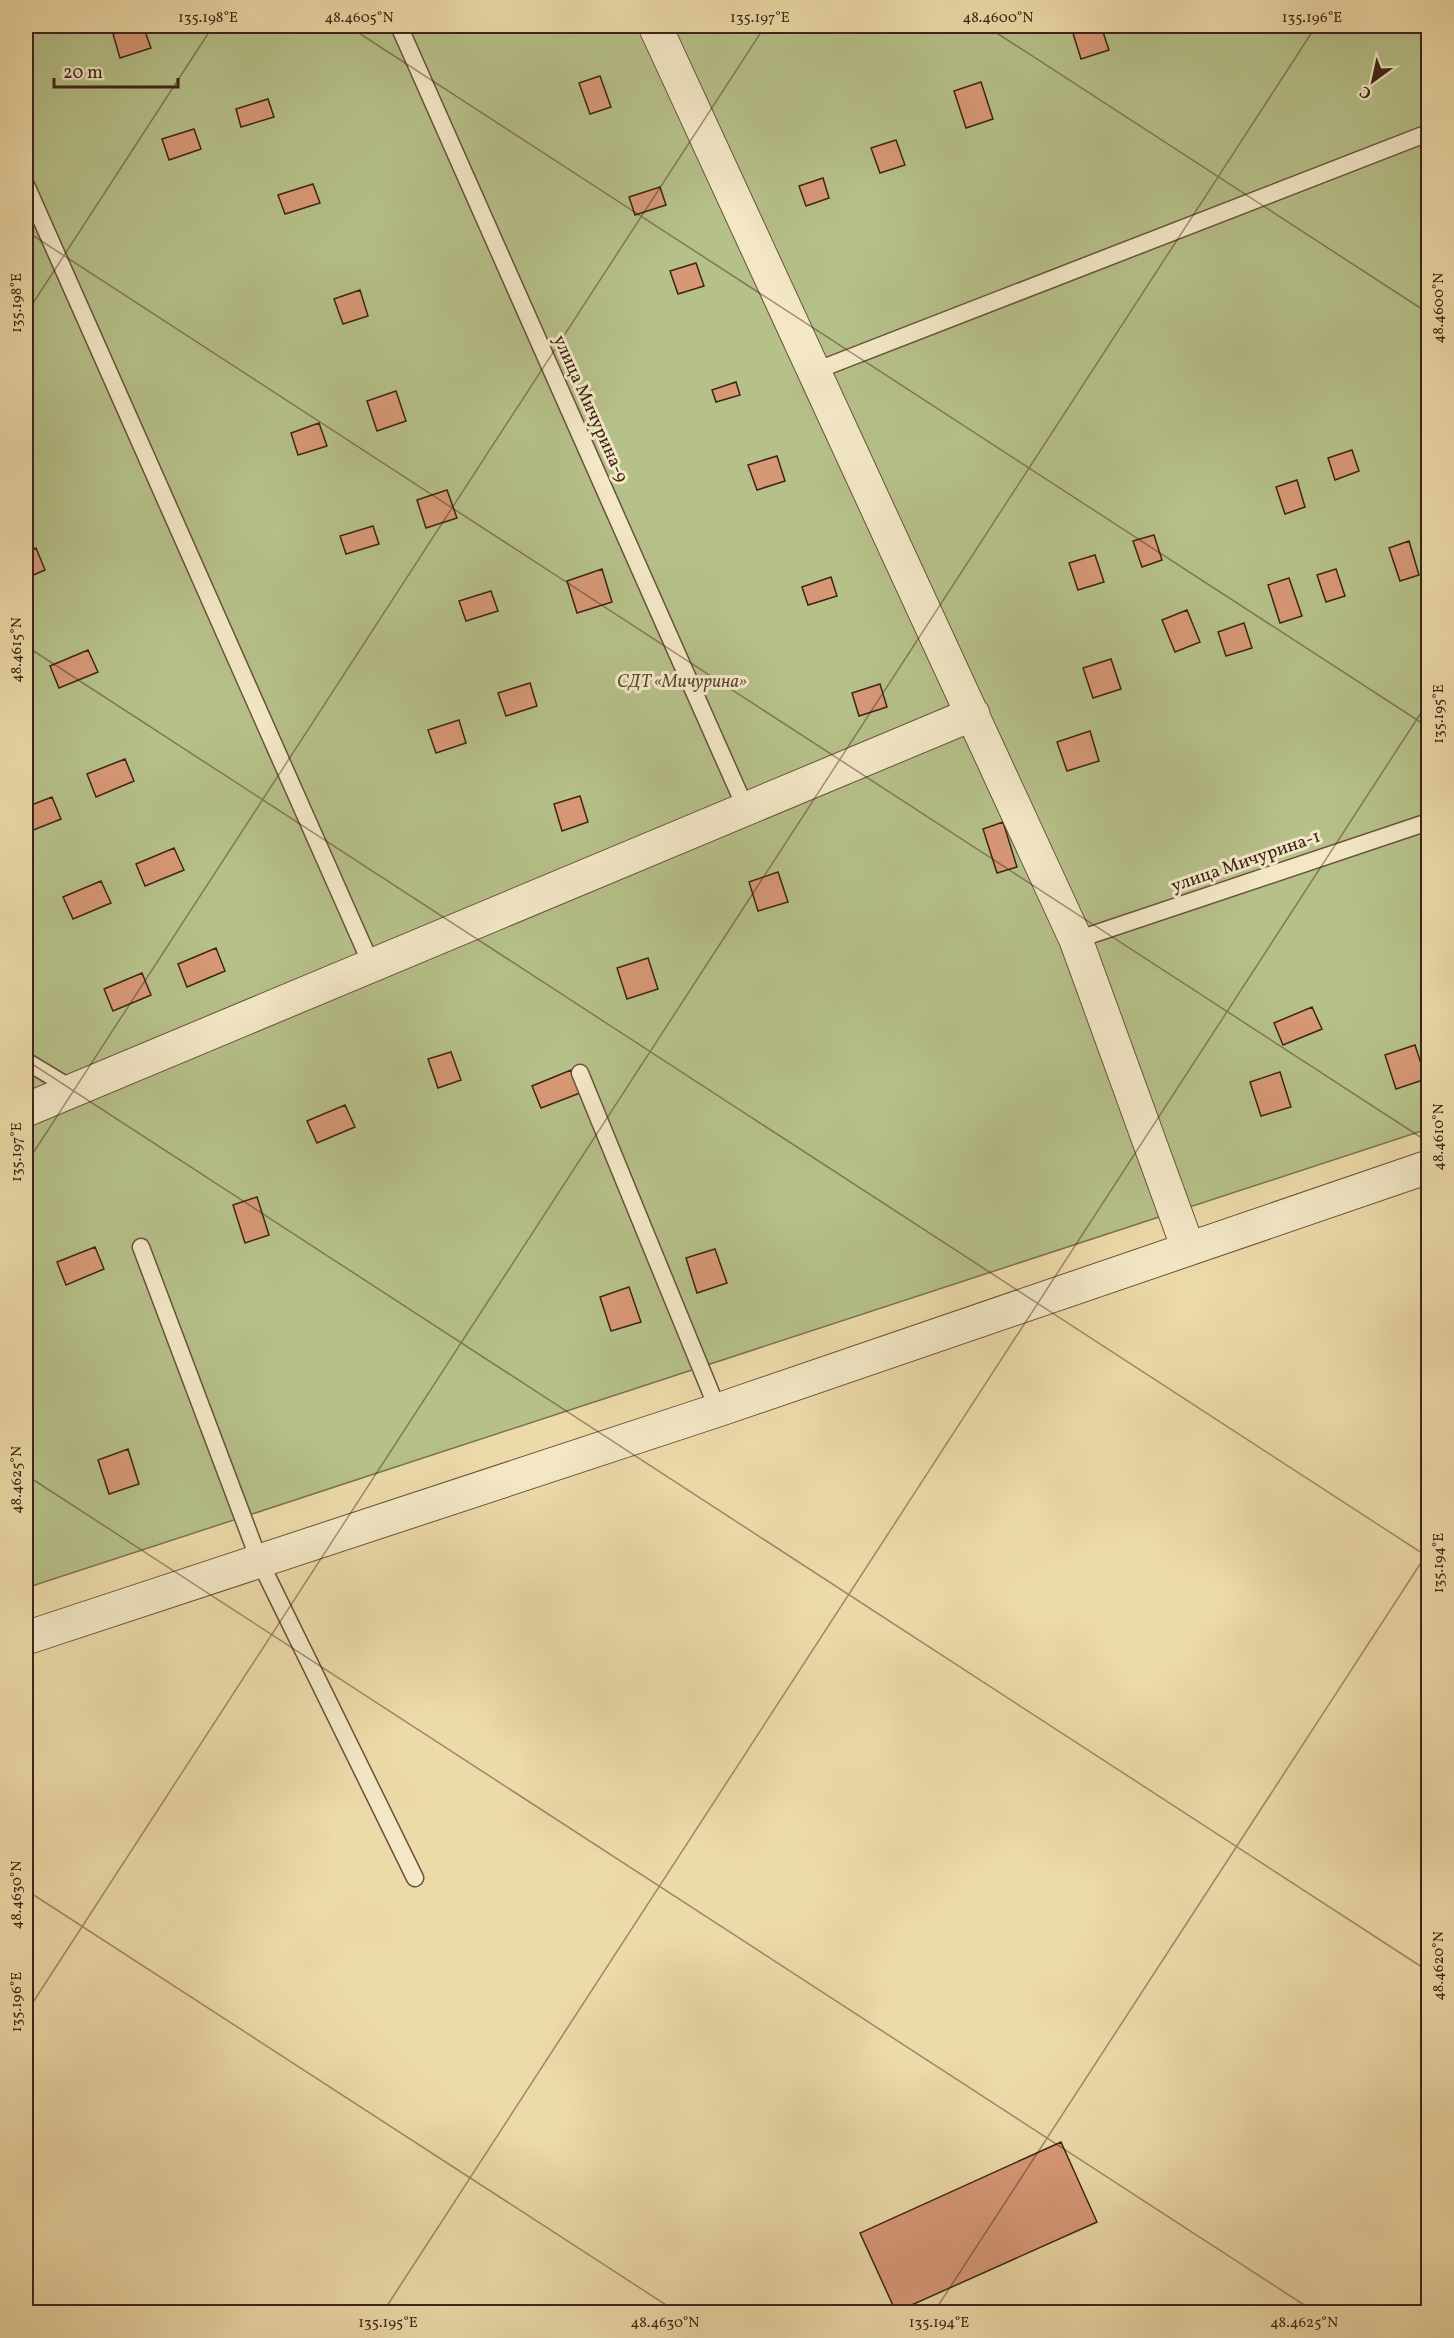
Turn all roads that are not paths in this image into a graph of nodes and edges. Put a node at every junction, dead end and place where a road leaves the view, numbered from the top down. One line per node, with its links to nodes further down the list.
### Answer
1 (399, 26): 7 (lane, улица Мичурина-9)
2 (655, 26): 5 (street)
3 (1428, 133): 5 (lane)
4 (26, 185): 10 (lane)
5 (815, 371): 6 (street)
6 (973, 714): 7 (street); 9 (street)
7 (746, 809): 10 (street)
8 (1428, 822): 9 (lane, улица Мичурина-1)
9 (1076, 940): 17 (street)
10 (372, 966): 13 (street)
11 (26, 1061): 13 (lane)
12 (580, 1073): 18 (lane)
13 (74, 1090): 14 (street)
14 (26, 1110)
15 (1428, 1167): 17 (street)
16 (141, 1246): 19 (lane)
17 (1188, 1248): 18 (street)
18 (718, 1410): 19 (street)
19 (259, 1560): 20 (street); 21 (lane)
20 (26, 1638)
21 (415, 1878)

